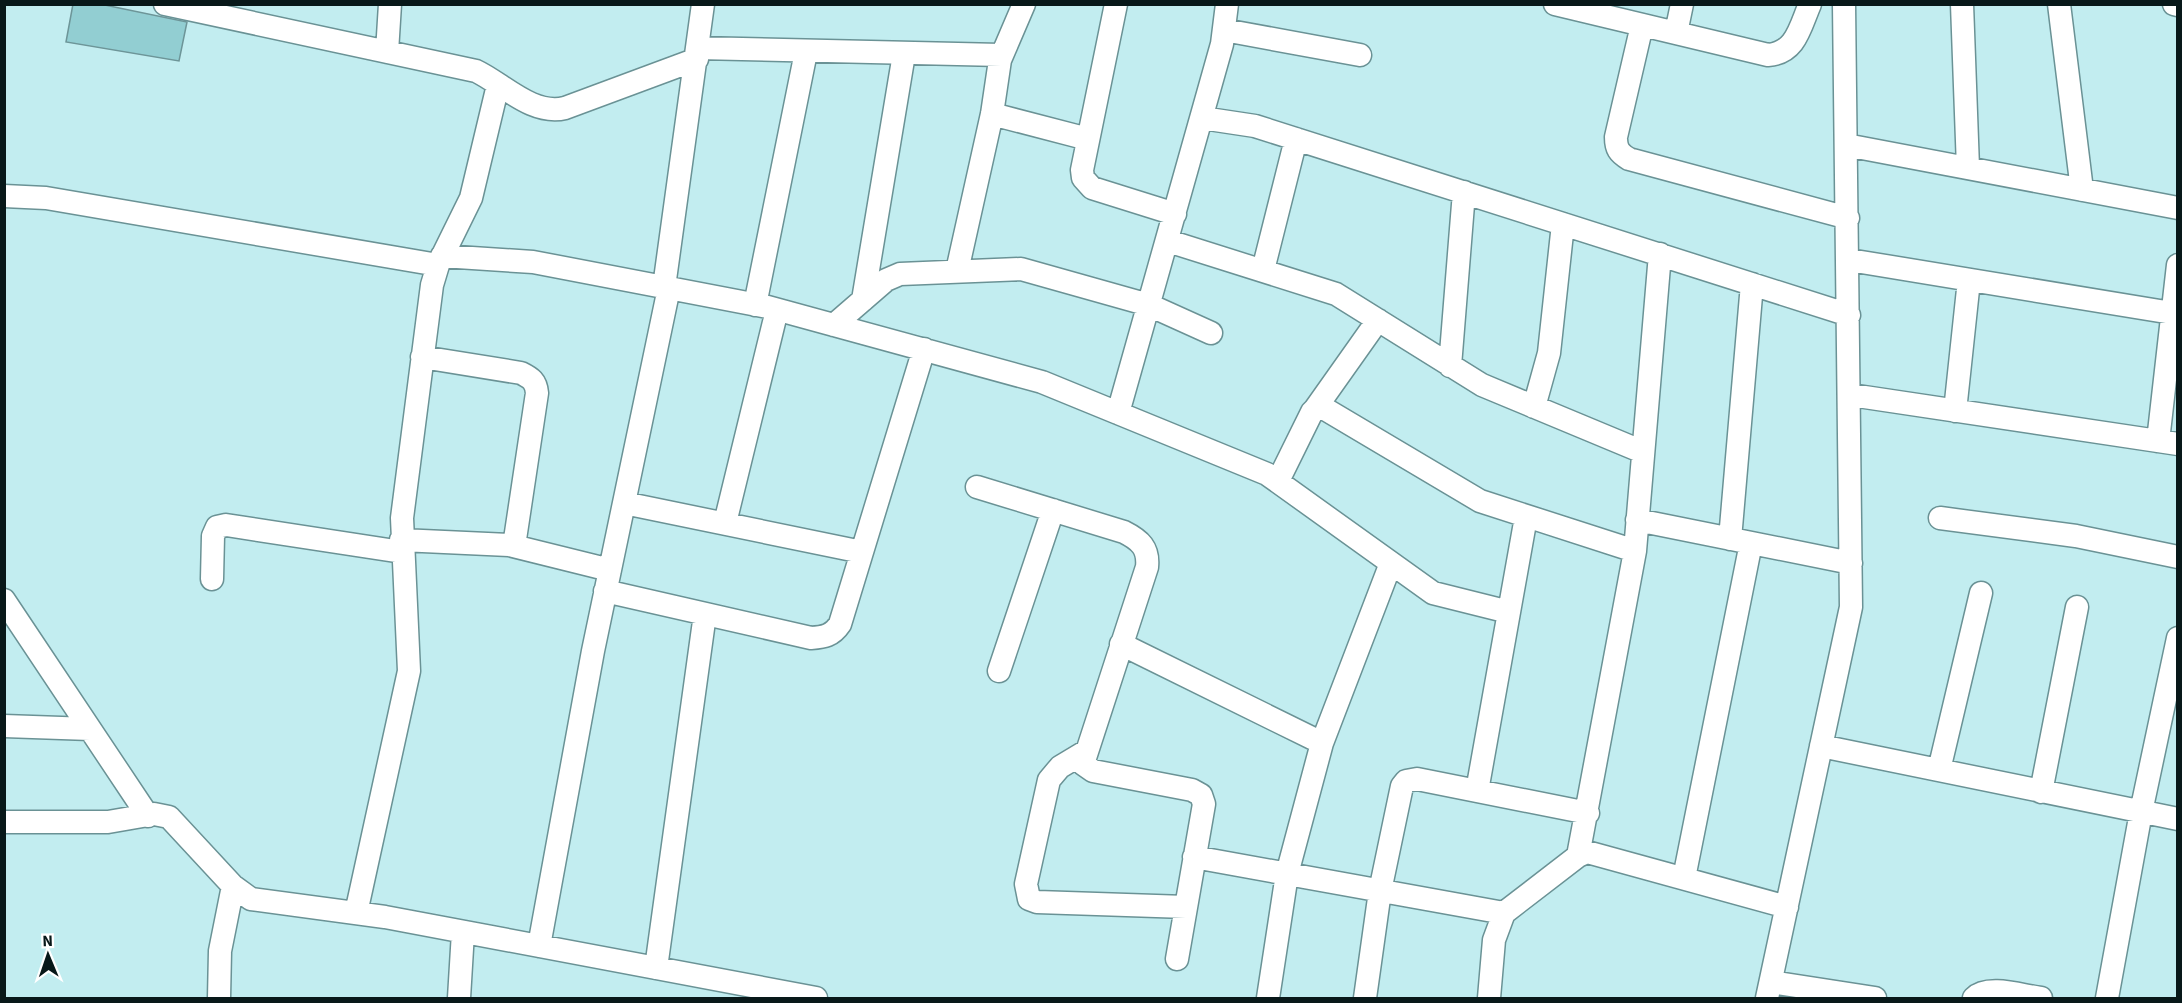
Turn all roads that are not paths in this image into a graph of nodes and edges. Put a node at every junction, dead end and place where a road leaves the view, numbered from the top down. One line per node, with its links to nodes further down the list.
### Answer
1 (165, 4): 17 (street)
2 (390, 4): 17 (street)
3 (703, 4): 19 (street)
4 (1024, 4): 21 (street)
5 (1116, 4): 26 (street)
6 (1227, 4): 15 (street)
7 (1555, 4): 13 (street)
8 (1682, 4): 16 (street)
9 (1810, 4): 16 (street)
10 (1844, 4): 28 (street)
11 (1962, 4): 29 (street)
12 (2059, 4): 30 (street)
13 (1587, 8): 14 (street)
14 (1642, 25): 16 (street); 35 (street)
15 (1224, 30): 22 (street); 25 (street)
16 (1676, 33)
17 (387, 52): 23 (street)
18 (806, 52): 19 (street); 20 (street); 49 (street)
19 (697, 54): 23 (street); 46 (street)
20 (904, 54): 21 (street); 47 (street)
21 (1001, 56): 24 (street)
22 (1360, 56)
23 (498, 85): 40 (street)
24 (992, 114): 26 (street); 43 (street)
25 (1202, 118): 27 (street); 34 (street)
26 (1089, 139): 34 (street)
27 (1296, 139): 31 (street); 42 (street)
28 (1846, 146): 29 (street); 35 (street)
29 (1968, 168): 30 (street)
30 (2082, 190): 33 (street)
31 (1464, 192): 36 (street); 57 (street)
32 (4, 196): 40 (street)
33 (2178, 208)
34 (1175, 214): 37 (street)
35 (1848, 218): 39 (street)
36 (1563, 224): 38 (street); 59 (street)
37 (1168, 241): 42 (street); 48 (street)
38 (1660, 255): 45 (street); 64 (street)
39 (1849, 260): 44 (street); 51 (street)
40 (440, 261): 46 (street); 56 (street)
41 (2178, 265): 50 (street)
42 (1263, 270): 52 (street)
43 (957, 271): 47 (street); 48 (street)
44 (1969, 280): 50 (street); 61 (street)
45 (1752, 284): 51 (street); 73 (street)
46 (667, 288): 49 (street); 67 (street)
47 (863, 300): 53 (street)
48 (1149, 305): 54 (street); 62 (street)
49 (766, 307): 53 (street); 72 (street)
50 (2172, 313): 63 (street)
51 (1849, 315): 58 (street)
52 (1377, 320): 57 (street); 60 (street)
53 (834, 325): 55 (street)
54 (1211, 333)
55 (924, 349): 62 (street); 77 (street)
56 (422, 357): 74 (street); 75 (street)
57 (1450, 366): 59 (street)
58 (1851, 395): 61 (street); 80 (street)
59 (1534, 407): 64 (street)
60 (1315, 409): 65 (street); 69 (street)
61 (1955, 411): 63 (street)
62 (1118, 413): 65 (street)
63 (2168, 443)
64 (1643, 452): 71 (street)
65 (1278, 481): 79 (street)
66 (977, 487): 68 (street)
67 (624, 502): 72 (street); 82 (street)
68 (1053, 510): 89 (street); 90 (street)
69 (1526, 517): 76 (street); 86 (street)
70 (1940, 518): 78 (street)
71 (1637, 520): 73 (street); 76 (street)
72 (725, 524): 77 (street)
73 (1740, 541): 80 (street); 107 (street)
74 (402, 546): 75 (street); 81 (street); 112 (street)
75 (514, 546): 82 (street)
76 (1635, 551): 100 (street)
77 (862, 552): 87 (street)
78 (2178, 557)
79 (1391, 563): 86 (street); 93 (street)
80 (1851, 563): 94 (street)
81 (212, 579)
82 (608, 581): 87 (street); 115 (street)
83 (1981, 593): 96 (street)
84 (4, 600): 92 (street)
85 (2077, 608): 98 (street)
86 (1509, 612): 97 (street)
87 (705, 614): 117 (street)
88 (2178, 638): 99 (street)
89 (1121, 644): 93 (street); 95 (street)
90 (999, 671)
91 (4, 726): 92 (street)
92 (90, 729): 101 (street)
93 (1322, 743): 106 (street)
94 (1821, 746): 96 (street); 111 (street)
95 (1085, 752): 105 (street); 110 (street)
96 (1939, 770): 98 (street)
97 (1477, 791): 100 (street); 109 (street)
98 (2042, 792): 99 (street)
99 (2141, 812): 102 (street); 128 (street)
100 (1588, 813): 104 (street)
101 (148, 816): 103 (street); 108 (street)
102 (2178, 819)
103 (4, 822)
104 (1578, 856): 107 (street); 113 (street)
105 (1194, 857): 106 (street); 110 (street)
106 (1287, 874): 109 (street); 124 (street)
107 (1684, 878): 111 (street)
108 (233, 886): 112 (street); 121 (street)
109 (1380, 891): 113 (street); 125 (street)
110 (1186, 907): 116 (street)
111 (1787, 908): 118 (street)
112 (356, 913): 114 (street)
113 (1504, 914): 126 (street)
114 (463, 932): 115 (street); 122 (street)
115 (539, 946): 117 (street)
116 (1178, 959)
117 (656, 968): 123 (street)
118 (1769, 990): 119 (street)
119 (1874, 998)
120 (2034, 998): 127 (street)
121 (219, 999)
122 (459, 999)
123 (816, 999)
124 (1268, 999)
125 (1365, 999)
126 (1489, 999)
127 (1974, 999)
128 (2107, 999)

